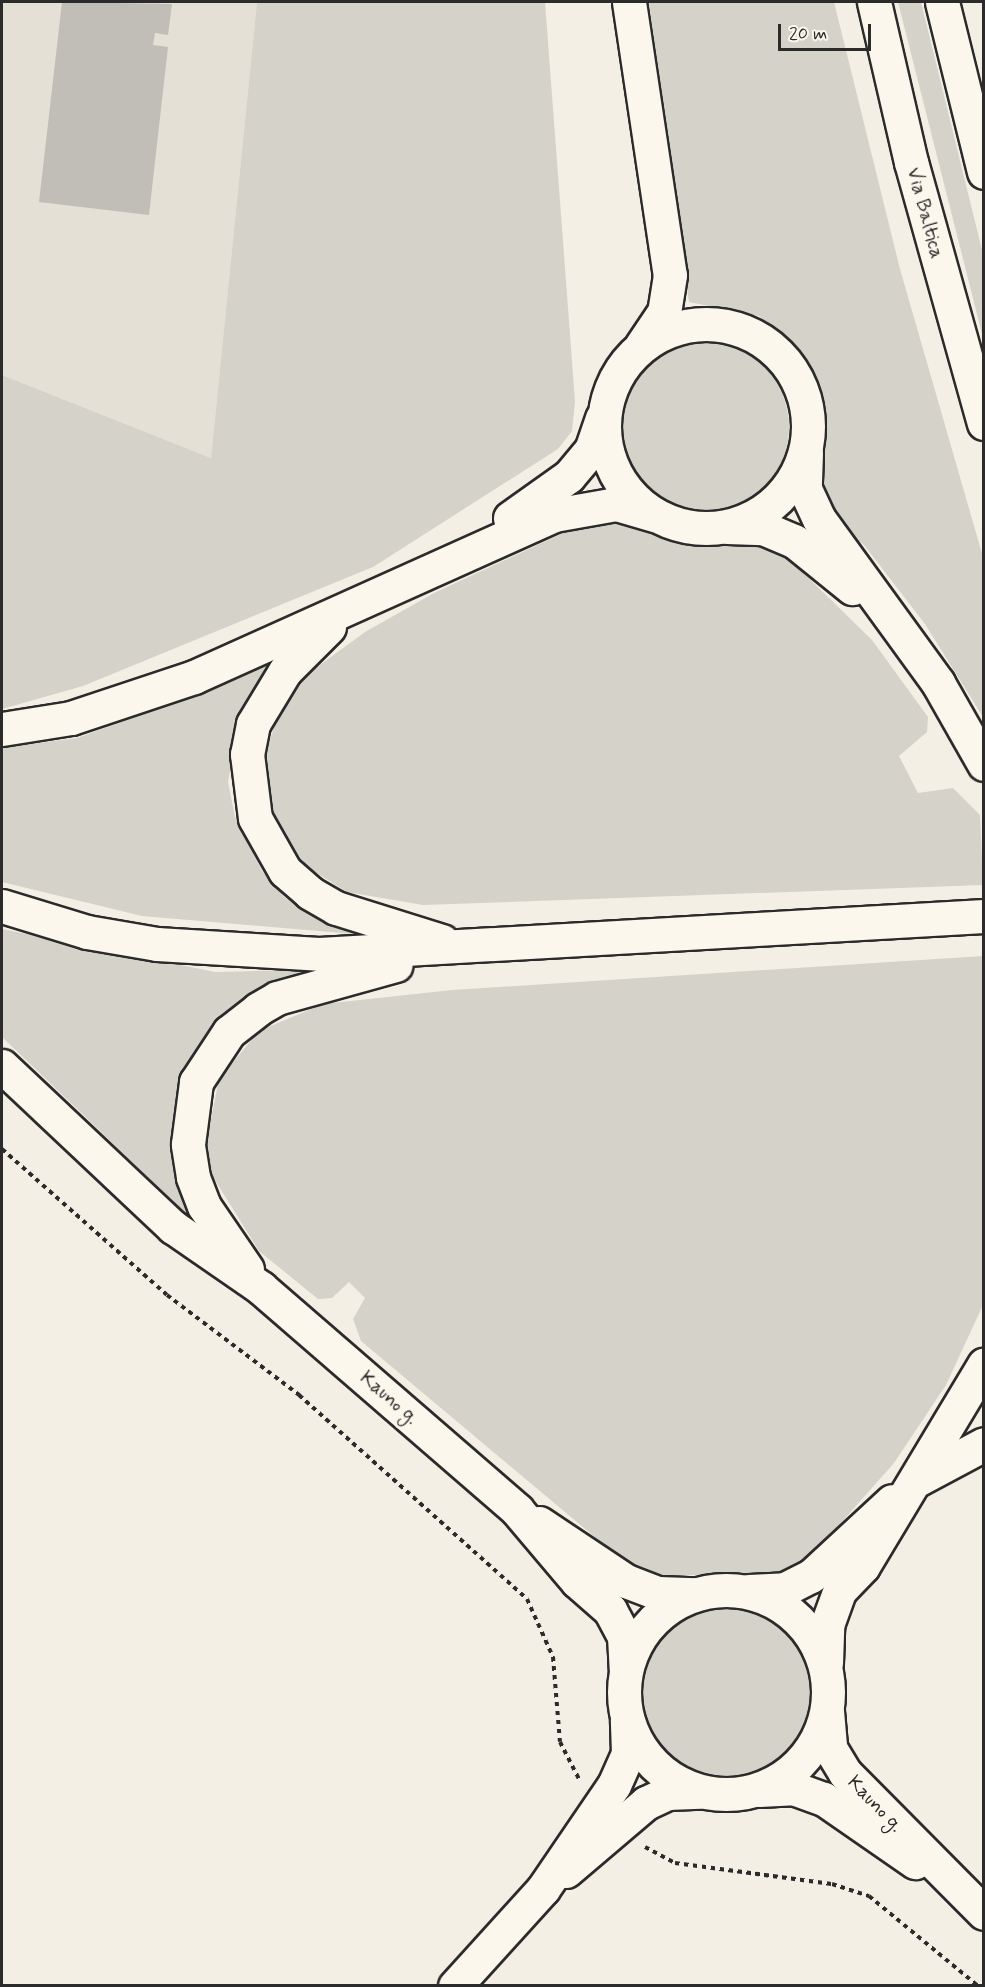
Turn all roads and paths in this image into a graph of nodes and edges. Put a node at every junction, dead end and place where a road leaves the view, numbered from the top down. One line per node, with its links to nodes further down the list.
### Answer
1 (629, 2): 5 (main road)
2 (874, 2): 7 (main road, Via Baltica)
3 (942, 2): 4 (main road)
4 (984, 172)
5 (642, 345): 6 (main road); 8 (main road)
6 (603, 416): 9 (main road); 11 (main road)
7 (984, 423)
8 (806, 452): 10 (main road); 13 (main road)
9 (654, 515): 10 (main road); 11 (main road)
10 (726, 527): 13 (main road)
11 (451, 557): 12 (main road)
12 (346, 612): 14 (main road); 18 (main road)
13 (904, 635): 15 (main road)
14 (2, 729)
15 (984, 764)
16 (2, 906): 18 (main road)
17 (981, 916): 18 (main road)
18 (462, 947): 21 (main road)
19 (2, 1066): 21 (main road)
20 (2, 1149): 34 (path)
21 (261, 1288): 25 (main road, Kauno g.)
22 (984, 1365): 24 (main road)
23 (984, 1444): 24 (main road)
24 (917, 1480): 26 (main road); 28 (main road)
25 (517, 1509): 27 (main road, Kauno g.); 29 (main road, Kauno g.)
26 (746, 1591): 27 (main road); 28 (main road)
27 (696, 1594): 29 (main road)
28 (826, 1666): 30 (main road)
29 (626, 1669): 31 (main road)
30 (827, 1711): 32 (main road); 36 (main road, Kauno g.)
31 (627, 1718): 33 (main road); 34 (main road)
32 (759, 1790): 33 (main road); 36 (main road, Kauno g.)
33 (700, 1792): 35 (main road)
34 (600, 1803): 37 (main road)
35 (623, 1826): 37 (main road); 40 (path)
36 (950, 1884): 38 (main road, Kauno g.)
37 (543, 1889): 39 (main road)
38 (984, 1913)
39 (455, 1986)
40 (978, 1986)

